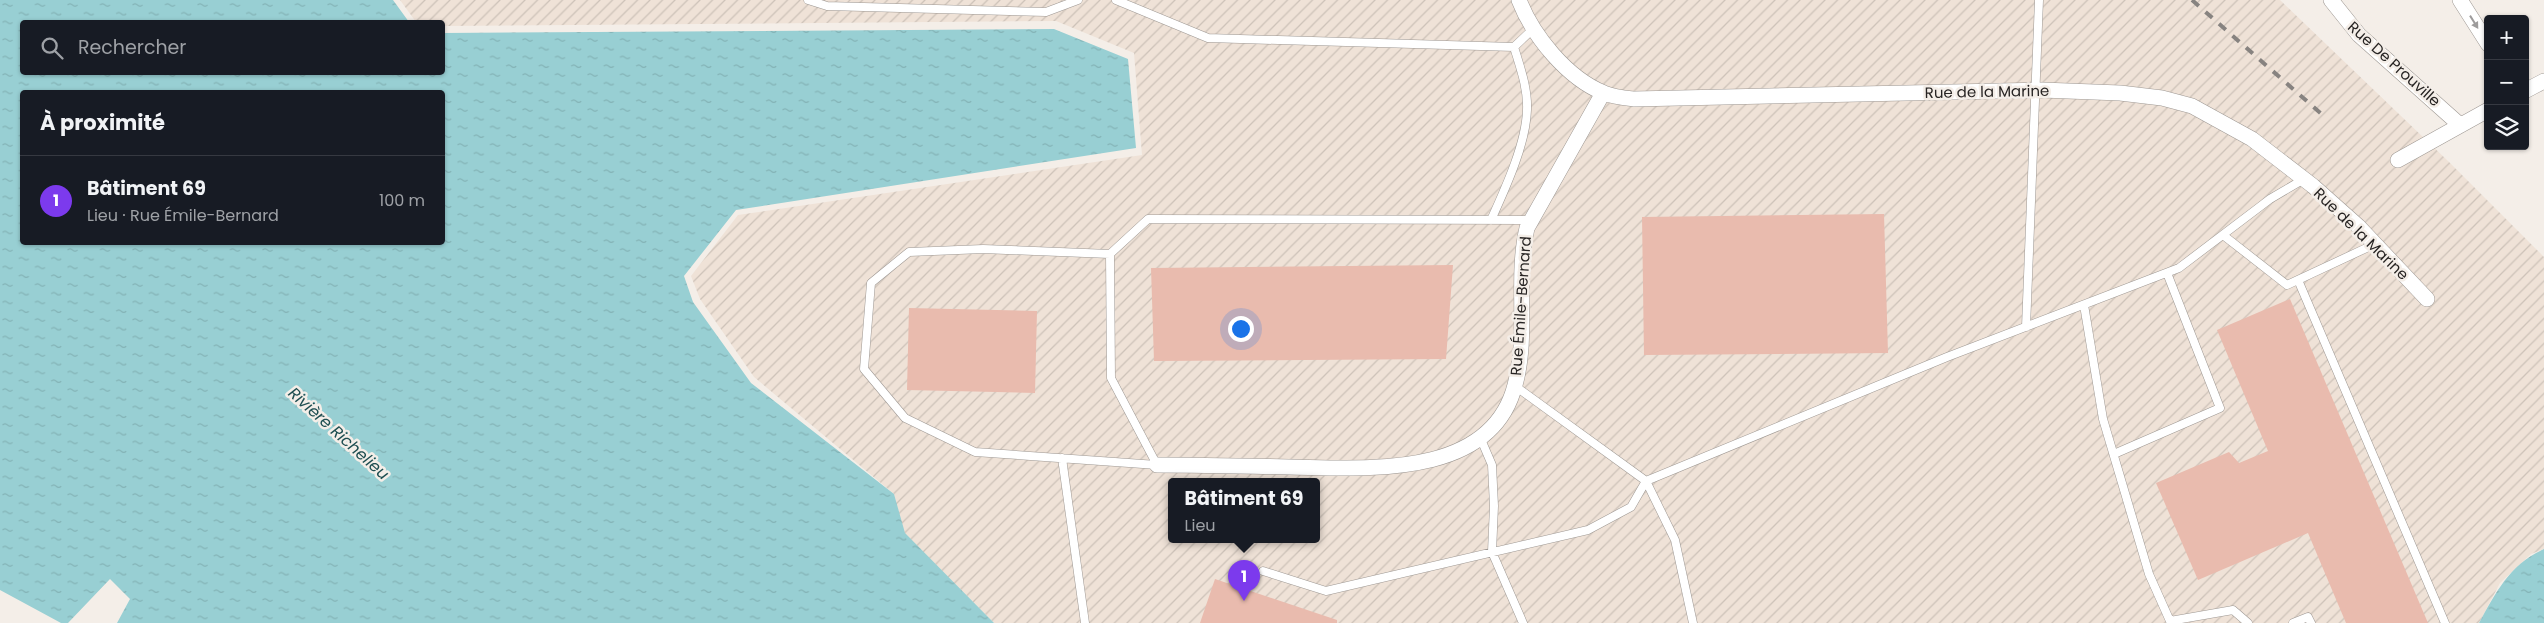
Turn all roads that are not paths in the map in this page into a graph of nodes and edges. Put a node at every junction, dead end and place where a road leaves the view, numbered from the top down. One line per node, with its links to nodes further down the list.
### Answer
1 (808, 0): 2 (lane)
2 (1078, 0)
3 (1116, 0): 10 (lane)
4 (1518, 0): 8 (street, Rue de la Marine)
5 (2039, 0): 13 (lane)
6 (2331, 0): 16 (street, Rue De Prouville)
7 (2460, 0): 9 (street, one-way to 9)
8 (1533, 28): 10 (lane); 14 (street, Rue de la Marine)
9 (2484, 38)
10 (1514, 47): 19 (lane)
11 (2544, 80): 12 (street)
12 (2529, 89)
13 (2035, 90): 14 (street, Rue de la Marine); 18 (street, Rue de la Marine); 28 (lane)
14 (1603, 93): 20 (street, Rue Émile-Bernard)
15 (2484, 112): 16 (street)
16 (2460, 125): 17 (street)
17 (2398, 160)
18 (2304, 179): 21 (lane); 22 (street, Rue de la Marine)
19 (1491, 220): 20 (lane); 23 (lane)
20 (1531, 220): 29 (street, Rue Émile-Bernard)
21 (2223, 235): 24 (lane); 25 (lane)
22 (2375, 244): 25 (lane); 26 (street, Rue de la Marine)
23 (1110, 254): 32 (lane); 33 (lane)
24 (2167, 273): 27 (lane); 31 (lane)
25 (2298, 280): 43 (lane)
26 (2427, 299)
27 (2084, 305): 28 (lane); 31 (lane)
28 (2026, 327): 34 (lane)
29 (1515, 386): 30 (street, Rue Émile-Bernard); 34 (lane)
30 (1480, 437): 33 (street, Rue Émile-Bernard); 35 (lane)
31 (2114, 454): 40 (lane)
32 (1062, 458): 33 (lane); 37 (lane)
33 (1157, 465)
34 (1646, 481): 35 (lane); 39 (lane)
35 (1492, 552): 36 (lane); 38 (lane)
36 (1263, 571)
37 (1085, 623)
38 (1522, 623)
39 (1693, 623)
40 (2248, 623)
41 (2293, 623): 42 (lane)
42 (2311, 623)
43 (2445, 623)

